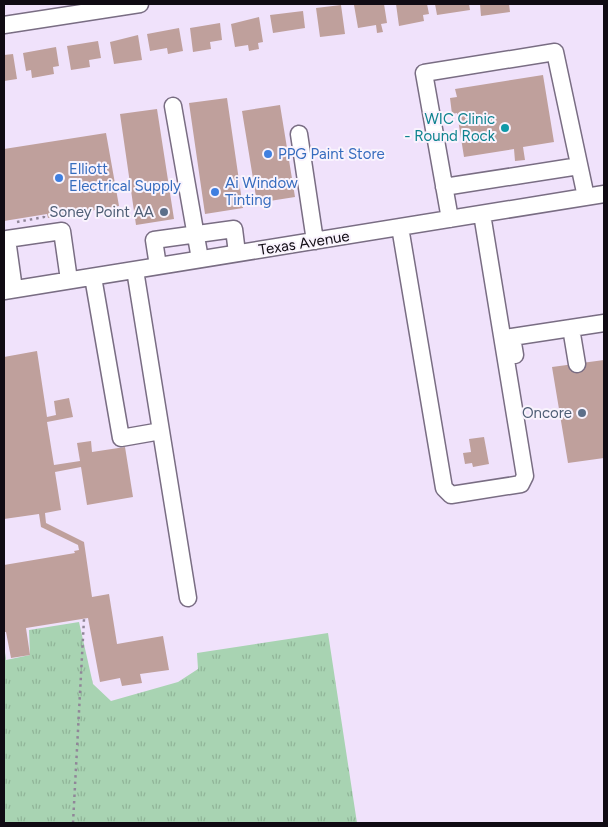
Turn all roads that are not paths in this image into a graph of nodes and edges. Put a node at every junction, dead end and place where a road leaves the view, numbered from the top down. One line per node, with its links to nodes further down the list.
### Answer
1 (140, 4): 2 (street)
2 (4, 25)
3 (173, 106): 12 (street)
4 (299, 134): 13 (street)
5 (579, 166): 6 (street); 6 (street); 8 (street)
6 (444, 187): 10 (street)
7 (604, 194): 8 (street, Texas Avenue)
8 (586, 197): 9 (street, Texas Avenue)
9 (482, 214): 10 (street, Texas Avenue); 11 (street)
10 (450, 219): 11 (street, Texas Avenue)
11 (400, 227): 13 (street, Texas Avenue)
12 (195, 234): 14 (street); 15 (street); 16 (street)
13 (315, 241): 14 (street, Texas Avenue)
14 (238, 253): 15 (street, Texas Avenue)
15 (200, 259): 16 (street, Texas Avenue)
16 (158, 266): 17 (street, Texas Avenue)
17 (135, 270): 18 (street, Texas Avenue); 25 (street)
18 (93, 277): 19 (street, Texas Avenue); 25 (street)
19 (69, 280): 20 (street, Texas Avenue); 20 (street)
20 (9, 290)
21 (604, 323): 22 (street)
22 (570, 328): 23 (street); 24 (street)
23 (577, 364)
24 (518, 370)
25 (161, 431): 26 (street)
26 (188, 598)

